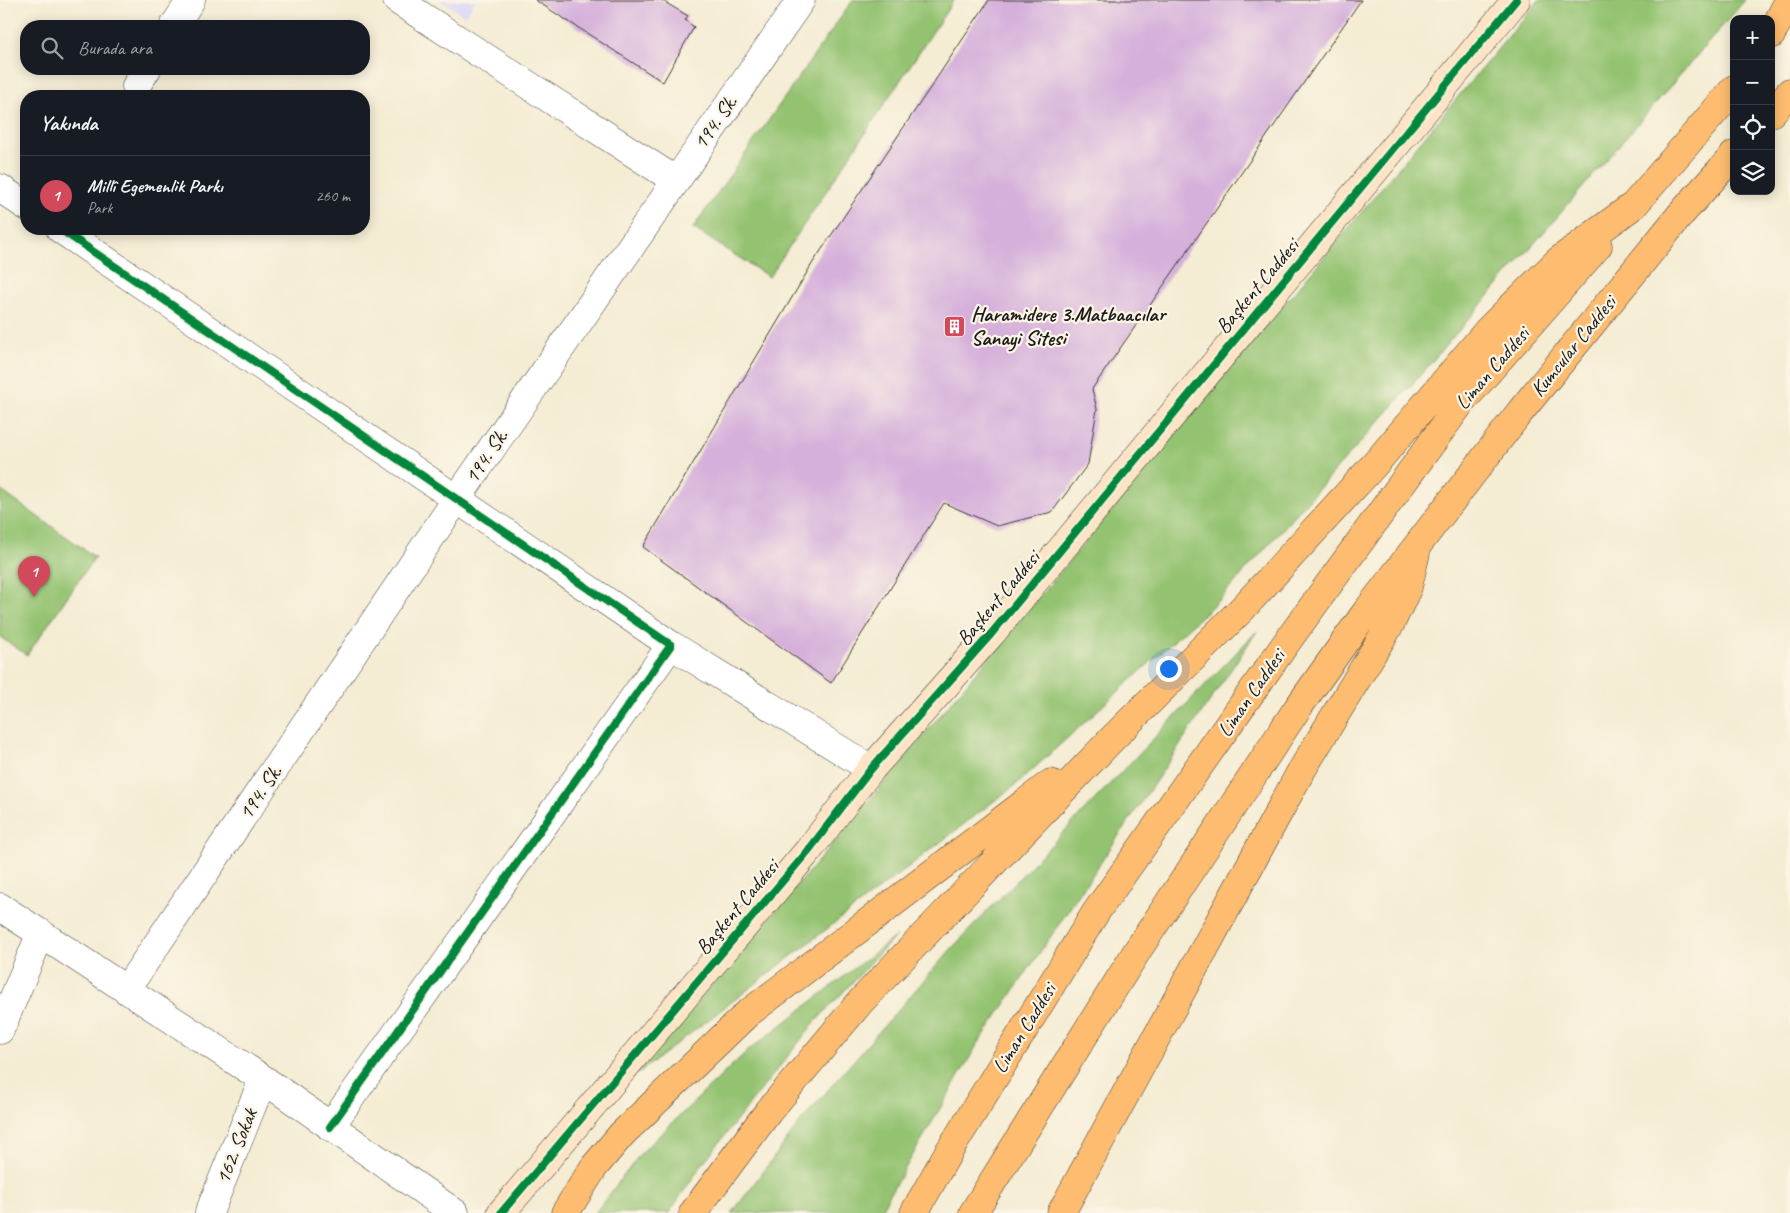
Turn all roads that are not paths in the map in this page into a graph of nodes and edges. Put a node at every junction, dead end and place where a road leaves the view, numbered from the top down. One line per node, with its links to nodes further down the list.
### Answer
1 (191, 0): 6 (street)
2 (397, 0): 12 (street)
3 (801, 0): 12 (street, 194. Sk.)
4 (1516, 0): 21 (street, Başkent Caddesi)
5 (1789, 0): 8 (highway)
6 (178, 20)
7 (1790, 24): 9 (highway)
8 (1775, 27)
9 (1775, 41)
10 (1730, 94): 15 (highway)
11 (1730, 159): 18 (highway, Kumcular Caddesi)
12 (675, 180): 17 (street, 194. Sk.)
13 (0, 188): 14 (street)
14 (20, 202)
15 (1634, 205): 20 (highway); 34 (highway, Liman Caddesi)
16 (69, 235): 17 (street)
17 (456, 500): 19 (street); 24 (street, 194. Sk.)
18 (1418, 542): 28 (highway); 37 (highway)
19 (671, 645): 21 (street); 27 (street)
20 (1111, 740): 32 (highway); 33 (highway)
21 (871, 769): 31 (street, Başkent Caddesi)
22 (0, 907): 23 (street)
23 (40, 933): 24 (street); 25 (street)
24 (126, 990): 26 (street)
25 (0, 1030)
26 (263, 1079): 27 (street); 29 (street, 162. Sokak)
27 (330, 1127): 30 (street)
28 (1002, 1166): 35 (highway); 36 (highway)
29 (209, 1213)
30 (455, 1213)
31 (501, 1213)
32 (565, 1213)
33 (693, 1213)
34 (914, 1213)
35 (973, 1213)
36 (983, 1213)
37 (1061, 1213)

